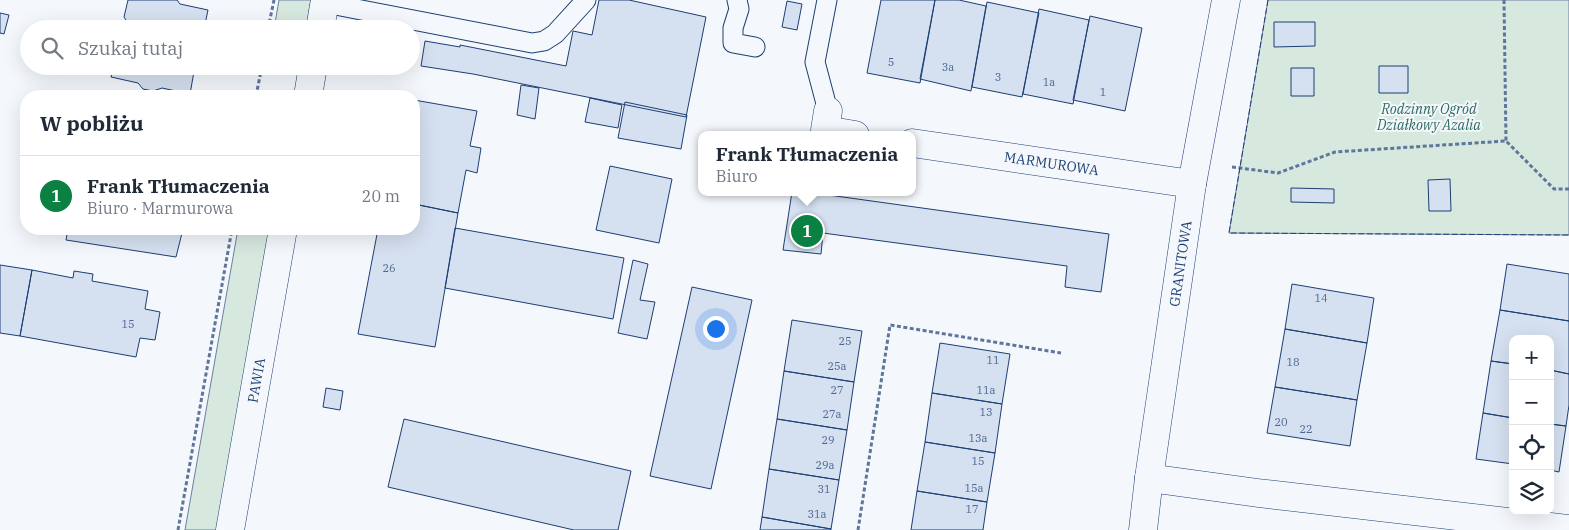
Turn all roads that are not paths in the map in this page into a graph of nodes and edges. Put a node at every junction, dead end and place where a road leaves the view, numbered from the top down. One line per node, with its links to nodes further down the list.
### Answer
1 (586, 0): 8 (lane)
2 (737, 0): 9 (lane)
3 (827, 0): 12 (lane)
4 (1226, 0): 15 (street, GRANITOWA)
5 (325, 1): 6 (street); 7 (lane)
6 (322, 20)
7 (419, 20)
8 (420, 20)
9 (755, 47)
10 (312, 75): 11 (street)
11 (309, 90)
12 (828, 111): 13 (street)
13 (831, 131)
14 (916, 144): 15 (street, MARMUROWA)
15 (1192, 184): 17 (street, GRANITOWA)
16 (282, 235): 19 (street, PAWIA)
17 (1149, 478): 18 (street); 20 (street, GRANITOWA)
18 (1569, 529)
19 (230, 530)
20 (1143, 530)

